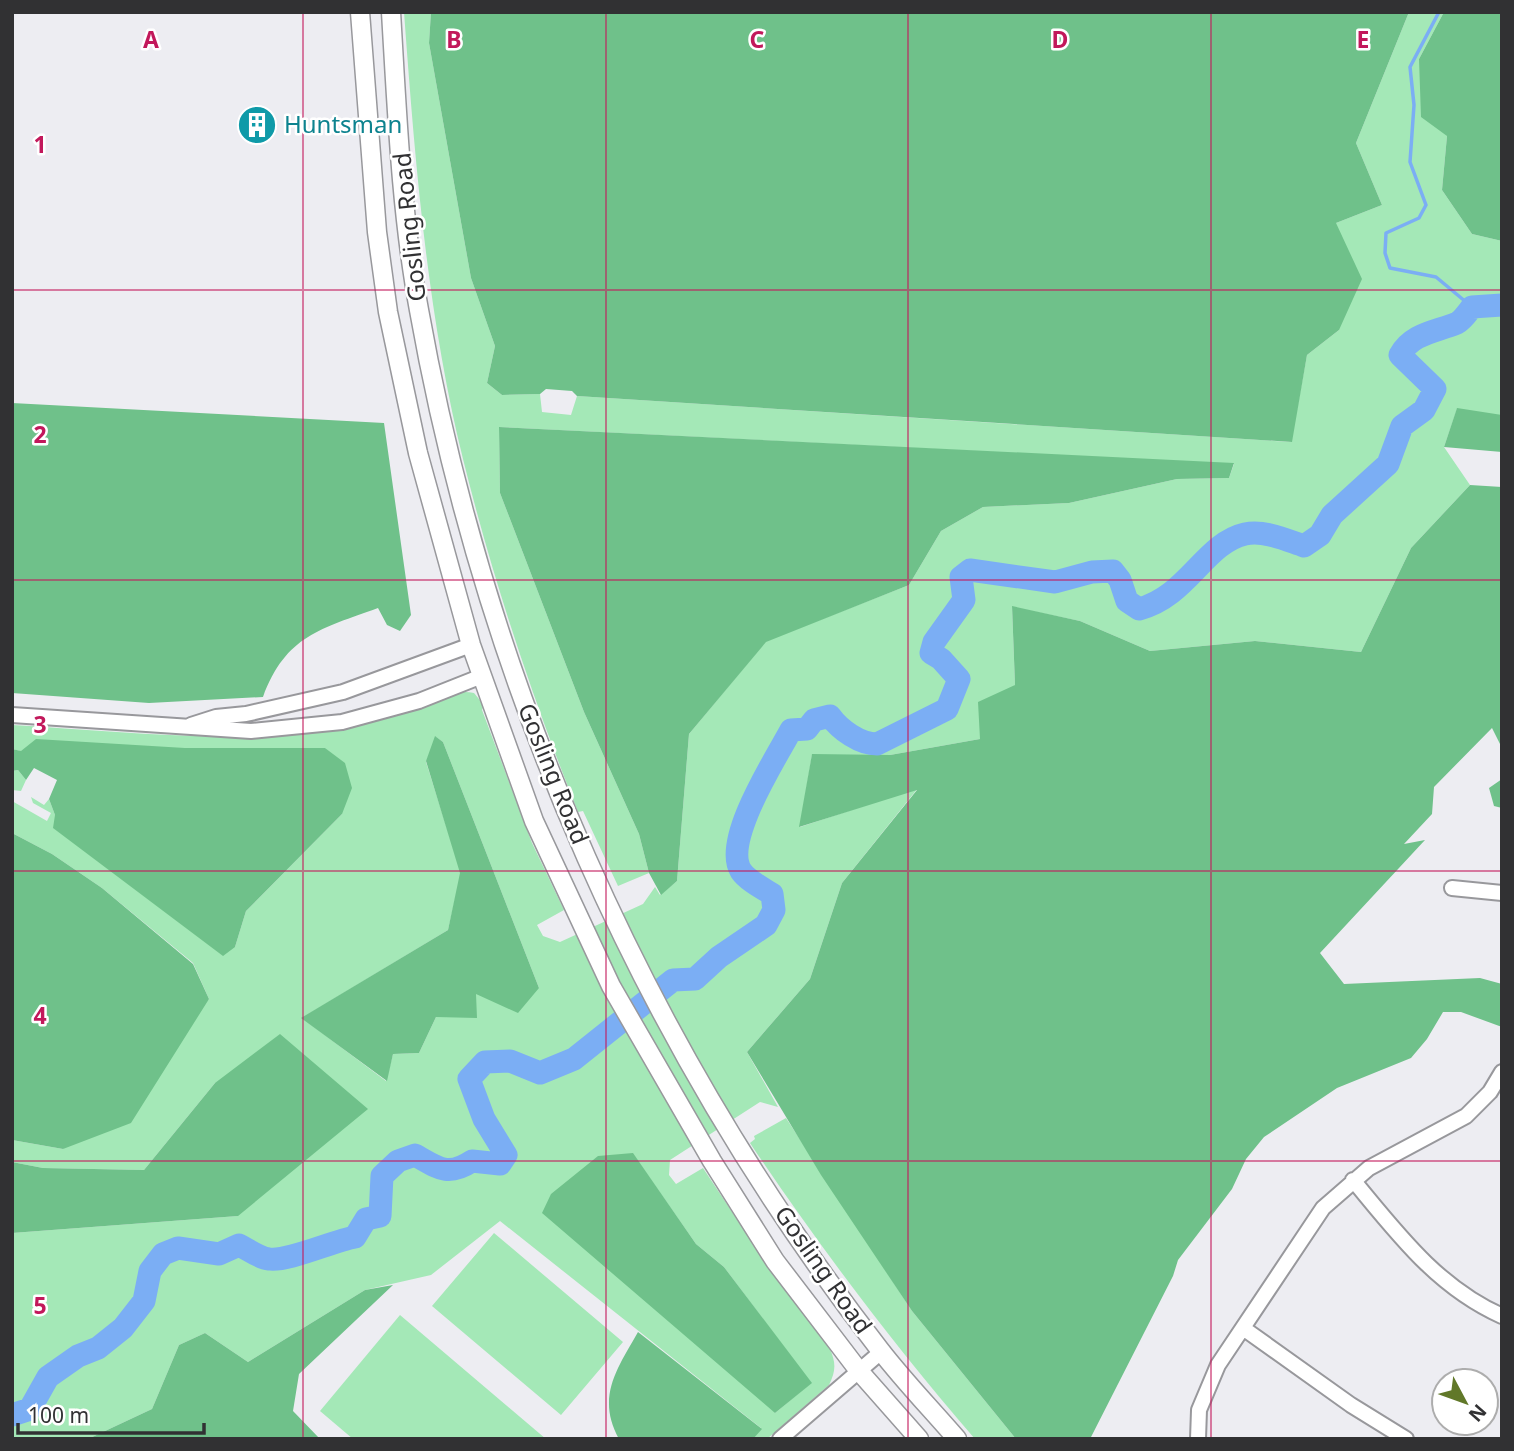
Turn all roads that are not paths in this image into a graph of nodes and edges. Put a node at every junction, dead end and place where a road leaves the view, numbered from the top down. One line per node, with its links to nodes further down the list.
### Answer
1 (360, 12): 3 (main road, Gosling Road)
2 (391, 12): 13 (main road, Gosling Road)
3 (471, 645): 4 (main road, Gosling Road); 6 (street)
4 (482, 676): 6 (street); 14 (main road, Gosling Road)
5 (12, 715): 6 (street)
6 (190, 725)
7 (1452, 888): 8 (street)
8 (1502, 893)
9 (1502, 1072): 10 (street)
10 (1353, 1180): 11 (street); 12 (street)
11 (1502, 1316)
12 (1243, 1328): 18 (street); 19 (street)
13 (881, 1352): 14 (street); 17 (main road, Gosling Road)
14 (859, 1371): 15 (street); 16 (main road, Gosling Road)
15 (780, 1439)
16 (919, 1439)
17 (957, 1439)
18 (1198, 1439)
19 (1406, 1439)

